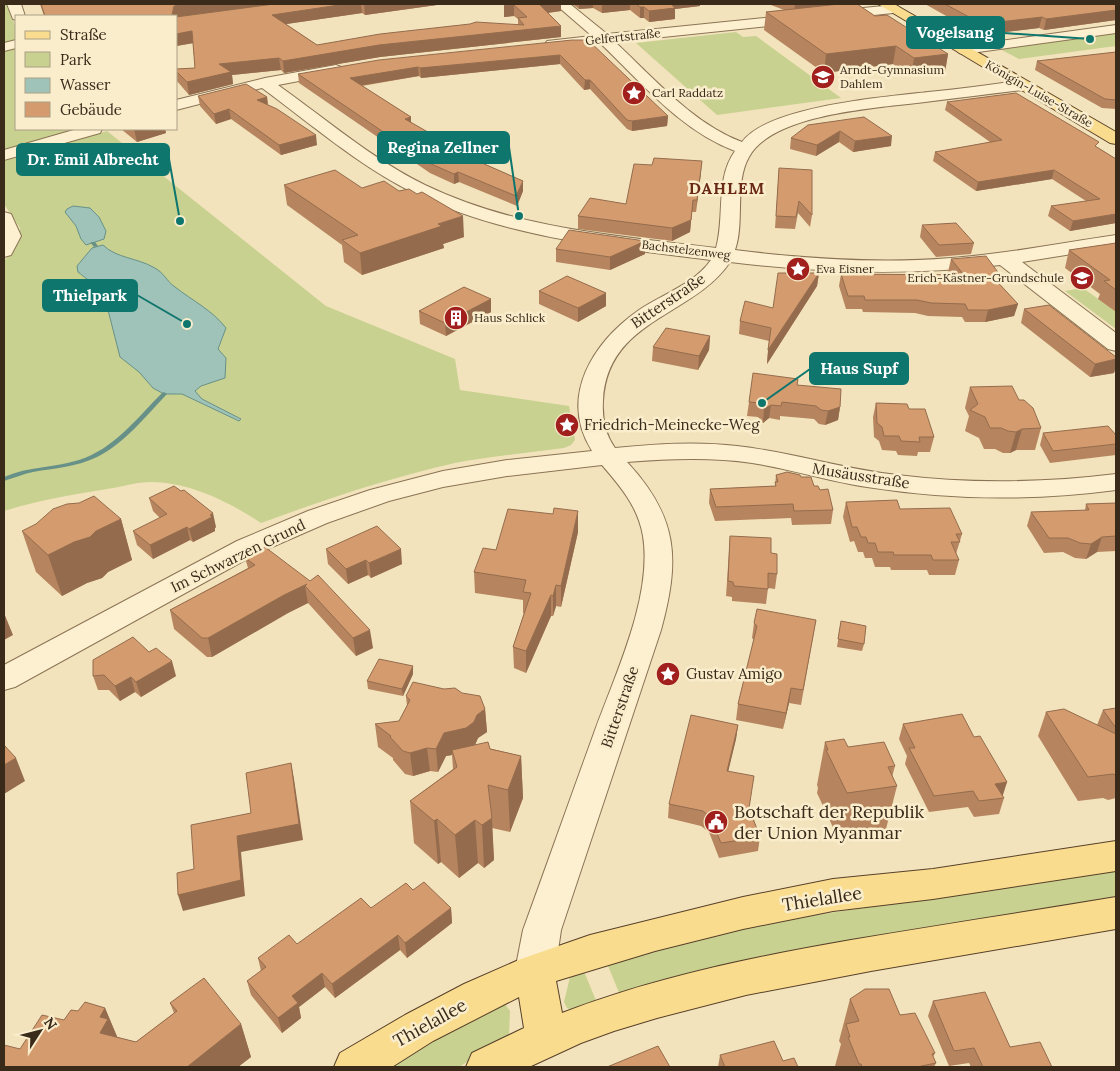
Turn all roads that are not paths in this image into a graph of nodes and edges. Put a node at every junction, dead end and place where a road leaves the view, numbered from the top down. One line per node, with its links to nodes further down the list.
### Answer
1 (562, 4): 4 (street)
2 (889, 6): 4 (street, Gelfertstraße); 6 (main road, Königin-Luise-Straße)
3 (1116, 29): 6 (street)
4 (604, 38): 5 (street, Gelfertstraße); 15 (street)
5 (536, 46)
6 (964, 50): 8 (main road, Königin-Luise-Straße)
7 (1015, 62): 8 (street)
8 (991, 66): 11 (main road, Königin-Luise-Straße)
9 (352, 67): 10 (street)
10 (265, 83): 12 (street); 20 (street, Bachstelzenweg)
11 (1023, 85): 14 (main road, Königin-Luise-Straße); 15 (street, Bitterstraße)
12 (178, 105)
13 (91, 130): 16 (street)
14 (1116, 139)
15 (744, 149): 20 (street, Bitterstraße)
16 (4, 155)
17 (4, 218): 19 (street)
18 (1116, 241): 21 (street, Bachstelzenweg)
19 (4, 251)
20 (723, 255): 21 (street, Bachstelzenweg); 23 (street, Bitterstraße)
21 (1005, 259): 22 (street)
22 (1116, 344)
23 (607, 457): 24 (street, Musäusstraße); 25 (street, Im Schwarzen Grund); 28 (street, Bitterstraße)
24 (1116, 482)
25 (4, 679)
26 (1116, 856): 28 (main road, Thielallee)
27 (1116, 913): 29 (main road)
28 (535, 971): 29 (main road); 30 (main road, Thielallee)
29 (546, 1038): 31 (main road)
30 (355, 1067)
31 (488, 1067)

